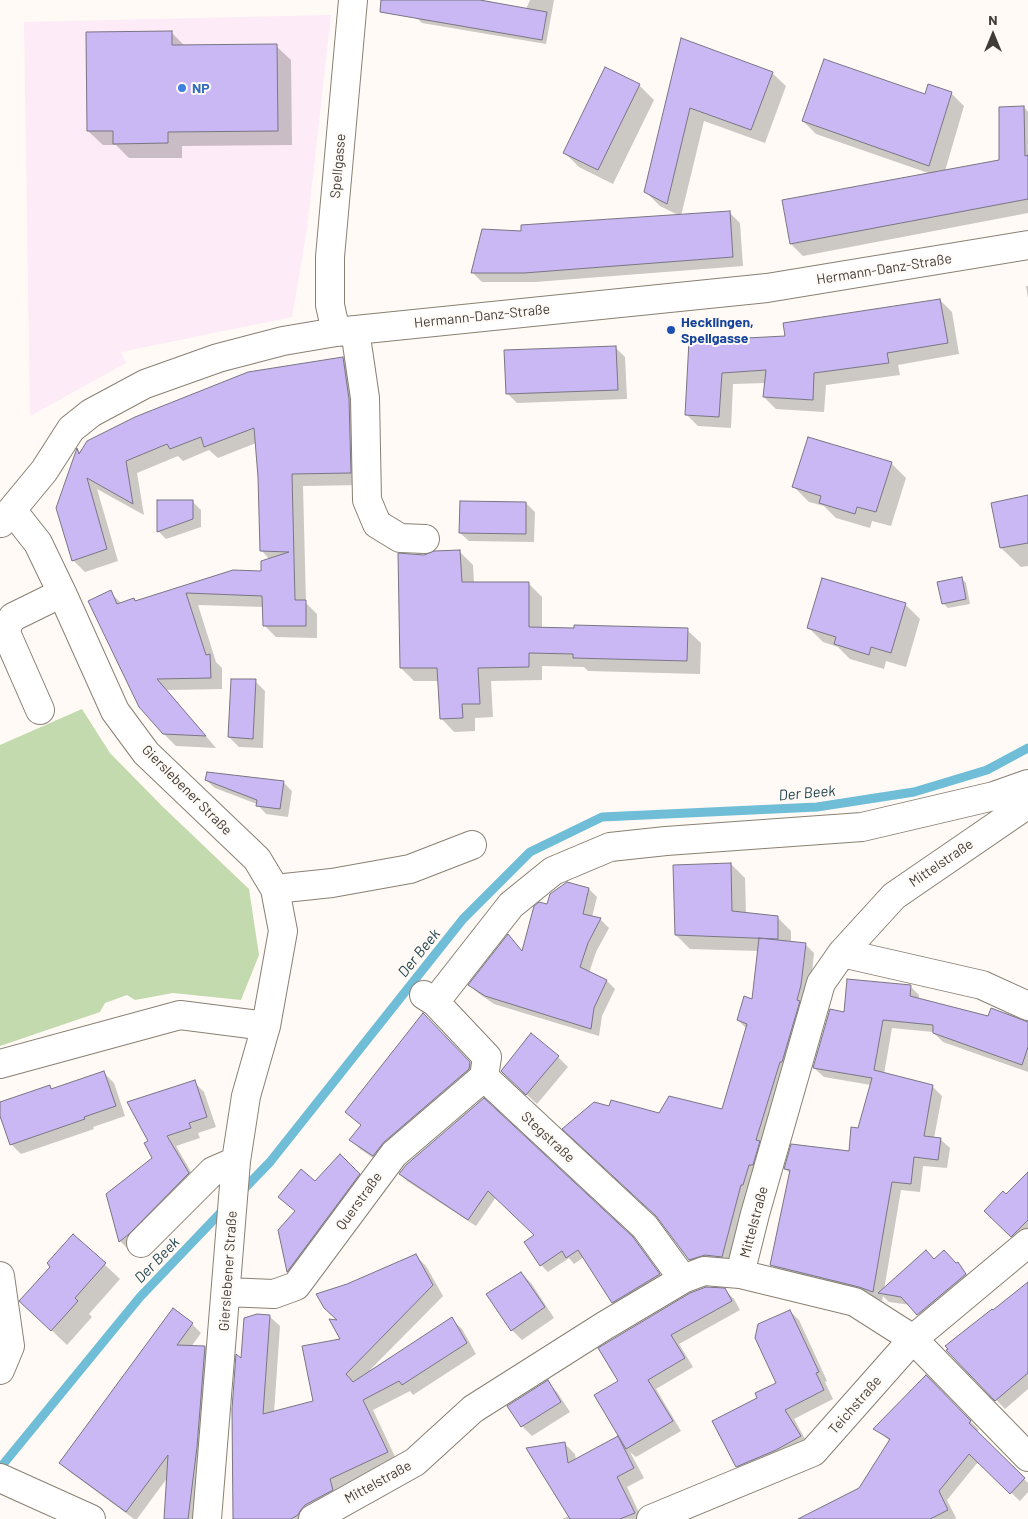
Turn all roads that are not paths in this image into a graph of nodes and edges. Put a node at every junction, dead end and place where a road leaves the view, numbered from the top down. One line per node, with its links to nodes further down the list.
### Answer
1 (353, 0): 3 (street, Spellgasse)
2 (1028, 245): 3 (street, Hermann-Danz-Straße)
3 (345, 331): 4 (street, Hermann-Danz-Straße); 5 (street, Spellgasse)
4 (6, 517): 6 (street, Gierslebener Straße)
5 (425, 539)
6 (62, 593): 7 (street); 11 (street, Gierslebener Straße)
7 (40, 710)
8 (1028, 784): 16 (street)
9 (1028, 804): 12 (street, Mittelstraße)
10 (472, 845): 11 (street)
11 (275, 889): 14 (street, Gierslebener Straße)
12 (842, 953): 13 (street); 20 (street, Mittelstraße)
13 (1028, 1006)
14 (266, 1026): 15 (street); 17 (street, Gierslebener Straße)
15 (0, 1064)
16 (484, 1077): 22 (street, Stegstraße); 23 (street, Querstraße)
17 (236, 1166): 19 (street); 23 (street, Gierslebener Straße)
18 (1028, 1242): 24 (street, Teichstraße)
19 (141, 1243)
20 (740, 1274): 22 (street, Mittelstraße); 24 (street)
21 (0, 1276): 25 (street)
22 (683, 1279): 30 (street, Mittelstraße)
23 (226, 1292): 29 (street, Gierslebener Straße)
24 (913, 1339): 26 (street); 31 (street, Teichstraße)
25 (0, 1370)
26 (1028, 1457)
27 (10, 1482): 28 (street)
28 (91, 1519)
29 (207, 1519)
30 (313, 1519)
31 (651, 1519)

